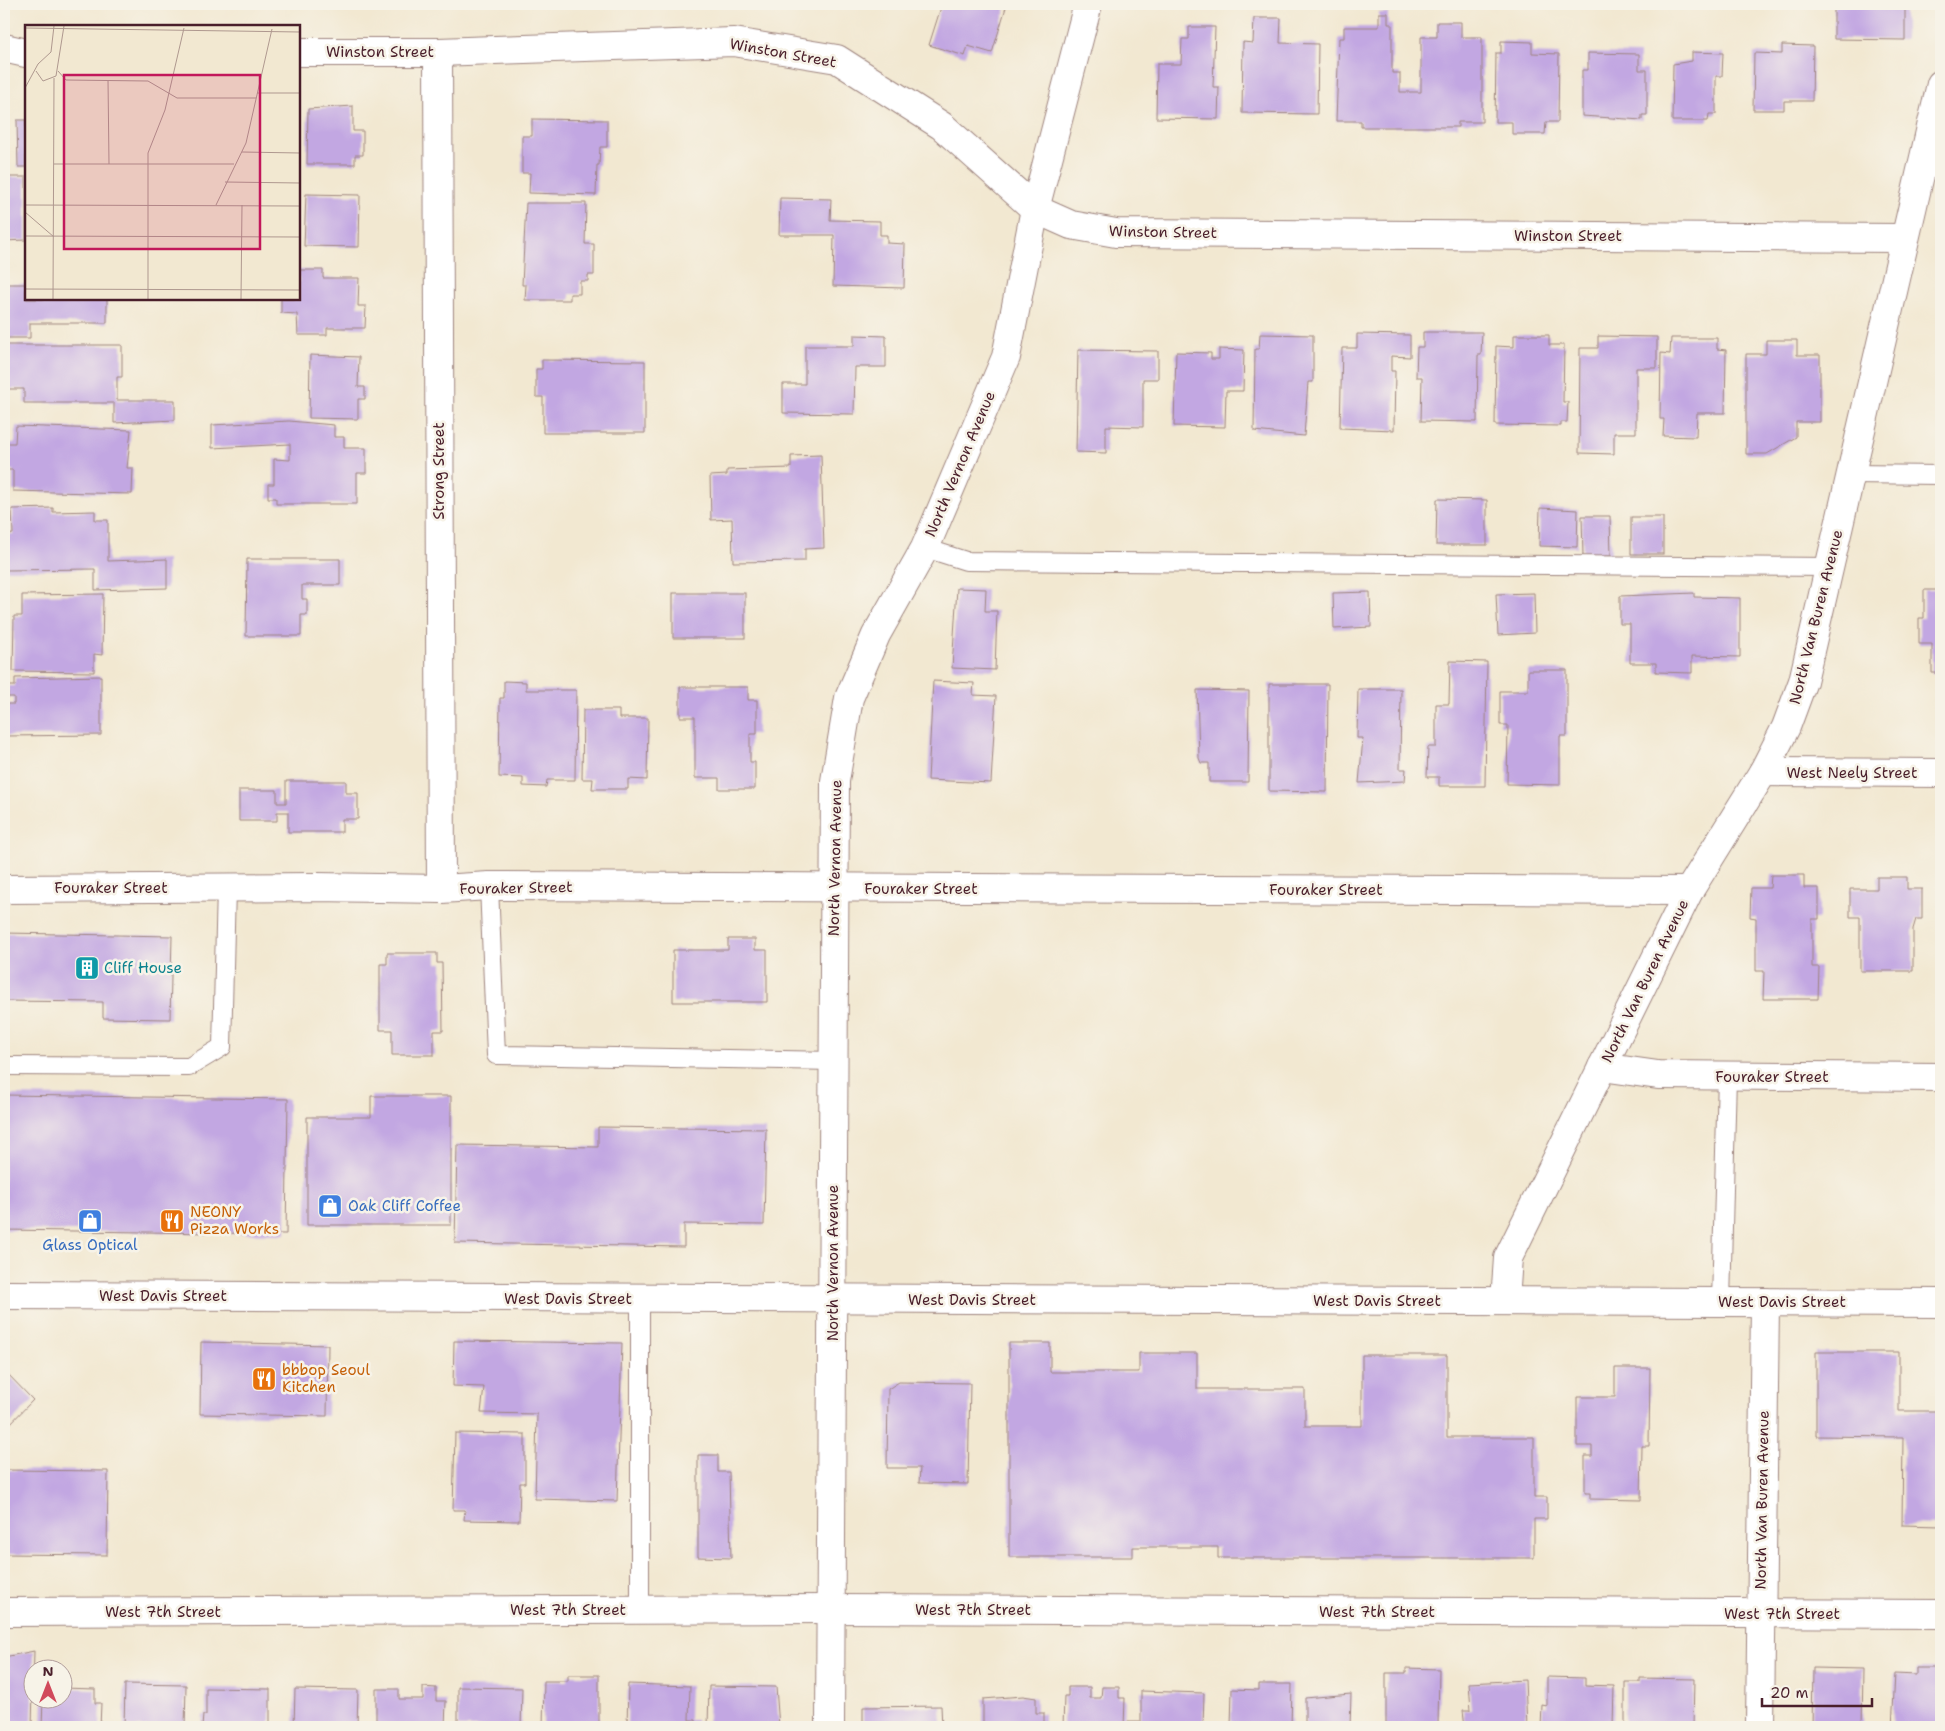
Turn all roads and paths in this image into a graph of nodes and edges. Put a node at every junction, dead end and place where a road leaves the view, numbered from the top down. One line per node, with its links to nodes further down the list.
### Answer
1 (1088, 4): 6 (street, North Vernon Avenue)
2 (300, 52): 3 (street, Winston Street)
3 (438, 52): 6 (street, Winston Street); 18 (street, Strong Street)
4 (1941, 84): 5 (street, North Van Buren Avenue)
5 (1930, 183): 7 (street, North Van Buren Avenue)
6 (1035, 209): 7 (street, Winston Street); 10 (street, North Vernon Avenue)
7 (1904, 238): 8 (street, North Van Buren Avenue)
8 (1850, 474): 9 (lane); 11 (street, North Van Buren Avenue)
9 (1941, 475)
10 (924, 548): 11 (lane); 16 (street, North Vernon Avenue)
11 (1830, 567): 12 (street, North Van Buren Avenue)
12 (1763, 772): 13 (street, West Neely Street); 19 (street, North Van Buren Avenue)
13 (1941, 773)
14 (489, 886): 16 (street, Fouraker Street); 18 (street, Fouraker Street); 20 (lane)
15 (226, 888): 17 (street, Fouraker Street); 18 (street, Fouraker Street); 21 (lane)
16 (834, 888): 19 (street, Fouraker Street); 20 (street, North Vernon Avenue)
17 (4, 889)
18 (441, 889)
19 (1688, 891): 22 (street, North Van Buren Avenue)
20 (834, 1061): 27 (street, North Vernon Avenue)
21 (4, 1066)
22 (1602, 1067): 23 (street, Fouraker Street); 28 (street, North Van Buren Avenue)
23 (1727, 1077): 24 (street, Fouraker Street); 29 (lane)
24 (1941, 1077)
25 (4, 1295): 26 (street, West Davis Street)
26 (640, 1299): 27 (street, West Davis Street); 33 (lane)
27 (833, 1300): 28 (street, West Davis Street); 32 (street, North Vernon Avenue)
28 (1505, 1301): 29 (street, West Davis Street)
29 (1721, 1302): 30 (street, West Davis Street)
30 (1765, 1302): 31 (street, West Davis Street); 35 (street, North Van Buren Avenue)
31 (1941, 1303)
32 (830, 1609): 33 (street, West 7th Street); 35 (street, West 7th Street); 37 (street, North Vernon Avenue)
33 (640, 1610): 34 (street, West 7th Street)
34 (4, 1612)
35 (1760, 1614): 36 (street, West 7th Street); 38 (street, North Van Buren Avenue)
36 (1941, 1614)
37 (830, 1727)
38 (1760, 1727)

